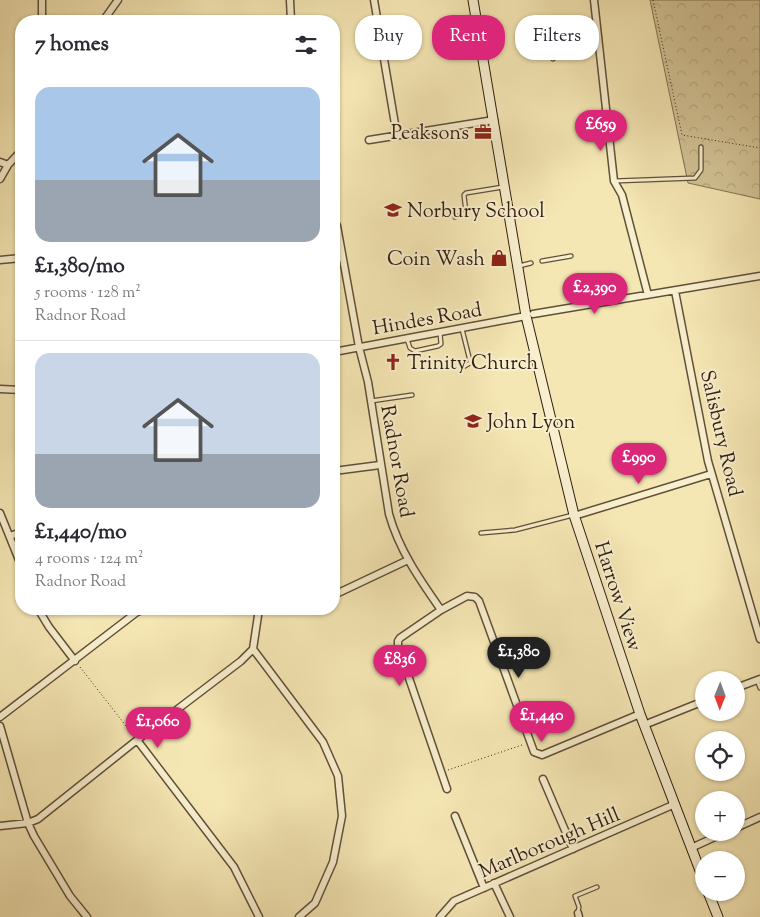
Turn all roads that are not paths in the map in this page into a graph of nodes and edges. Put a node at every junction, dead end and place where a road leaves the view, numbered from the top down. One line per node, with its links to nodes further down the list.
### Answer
1 (42, 0): 7 (street)
2 (118, 0): 8 (street)
3 (290, 0): 9 (street)
4 (374, 0): 13 (street)
5 (473, 0): 12 (street, Harrow View)
6 (594, 0): 10 (street)
7 (42, 15)
8 (107, 15)
9 (291, 15)
10 (596, 15)
11 (599, 46): 20 (street)
12 (494, 120): 13 (street); 21 (street, Harrow View)
13 (397, 136): 14 (street)
14 (369, 140)
15 (701, 147): 20 (lane)
16 (15, 157): 18 (street)
17 (0, 162): 18 (street)
18 (8, 165): 19 (street)
19 (0, 179)
20 (614, 181): 32 (street)
21 (505, 186): 22 (lane); 29 (street, Harrow View)
22 (455, 217)
23 (340, 248): 37 (street, Radnor Road)
24 (572, 256): 27 (lane)
25 (15, 259): 26 (street)
26 (0, 260)
27 (542, 261)
28 (531, 263): 29 (lane)
29 (518, 266): 33 (street, Harrow View)
30 (760, 276): 31 (street, Hindes Road)
31 (676, 291): 32 (street, Hindes Road); 46 (street, Salisbury Road)
32 (648, 295): 33 (street, Hindes Road)
33 (529, 315): 34 (street, Hindes Road); 48 (street, Harrow View)
34 (462, 329): 35 (street, Hindes Road); 39 (lane)
35 (440, 333): 36 (street, Hindes Road); 36 (lane)
36 (407, 339): 37 (street, Hindes Road)
37 (359, 347): 38 (street, Hindes Road); 43 (street, Radnor Road)
38 (340, 351)
39 (465, 366)
40 (0, 389): 41 (street)
41 (15, 390)
42 (412, 395): 43 (lane)
43 (371, 401): 44 (street, Radnor Road)
44 (380, 465): 45 (street); 53 (street, Radnor Road)
45 (340, 470)
46 (711, 474): 48 (street); 59 (street, Salisbury Road)
47 (0, 514): 51 (street)
48 (574, 516): 49 (lane); 66 (street, Harrow View)
49 (481, 533)
50 (15, 534): 51 (street)
51 (10, 536): 52 (street)
52 (15, 549)
53 (408, 560): 54 (street); 55 (street, Radnor Road)
54 (340, 592)
55 (441, 610): 66 (street); 72 (street)
56 (42, 615): 61 (street)
57 (133, 615): 61 (street)
58 (258, 615): 60 (street)
59 (760, 639)
60 (253, 649): 70 (street); 90 (street)
61 (74, 661): 67 (street)
62 (759, 679): 63 (street); 64 (lane)
63 (745, 684)
64 (760, 688)
65 (695, 705): 68 (street)
66 (640, 714): 68 (street, Harrow View)
67 (0, 717)
68 (644, 725): 73 (street, Harrow View)
69 (0, 726): 76 (street)
70 (137, 740): 76 (street); 89 (street)
71 (543, 779): 81 (street)
72 (447, 789)
73 (675, 804): 80 (street, Harrow View); 81 (street, Marlborough Hill)
74 (455, 816): 85 (street)
75 (760, 817): 77 (street)
76 (28, 823): 78 (street); 88 (street)
77 (745, 824)
78 (0, 826)
79 (706, 841): 80 (street)
80 (691, 848): 82 (street, Harrow View)
81 (573, 849): 83 (street, Marlborough Hill)
82 (695, 858)
83 (494, 883): 85 (street, Marlborough Hill); 92 (street)
84 (597, 887): 87 (lane)
85 (484, 888): 91 (street, Marlborough Hill)
86 (712, 901): 93 (street)
87 (578, 915)
88 (87, 917)
89 (259, 917)
90 (299, 917)
91 (440, 917)
92 (510, 917)
93 (718, 917)

